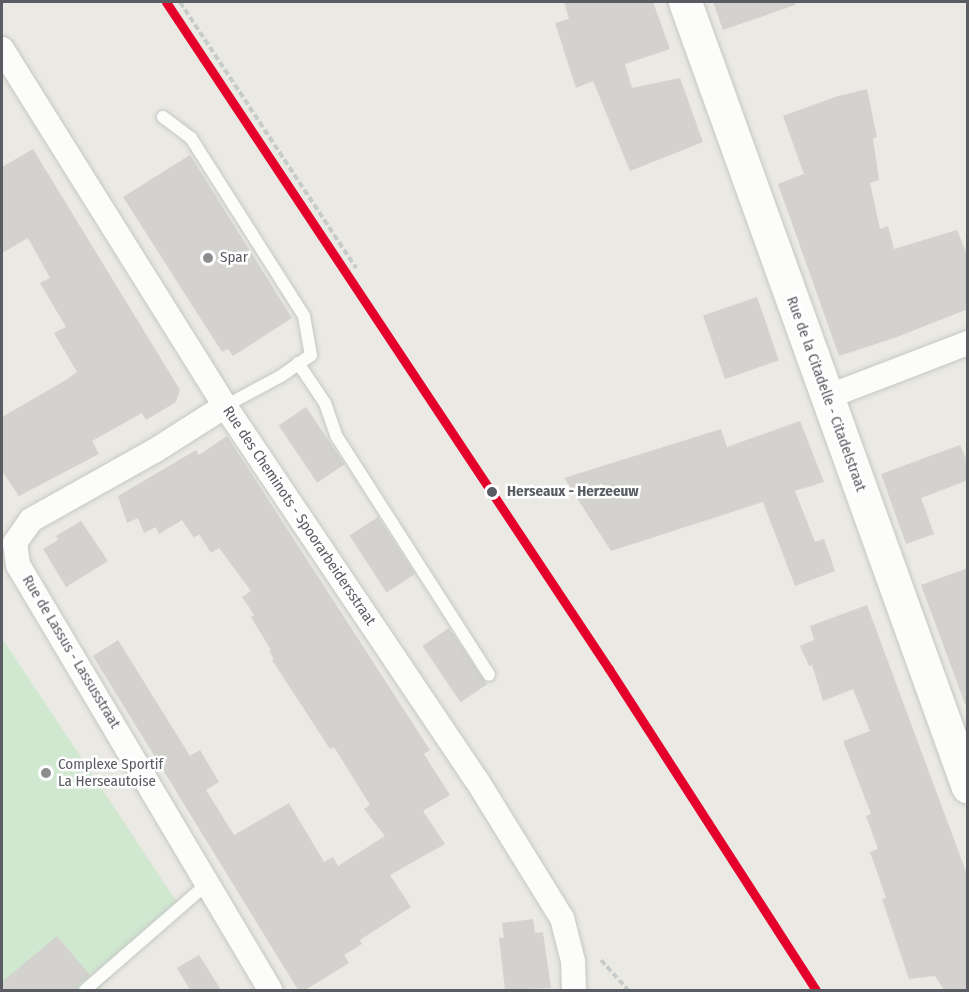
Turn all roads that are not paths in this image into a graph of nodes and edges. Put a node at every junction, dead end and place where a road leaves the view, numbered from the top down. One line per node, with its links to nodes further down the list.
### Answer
1 (686, 2): 6 (street, Rue de la Citadelle - Citadelstraat)
2 (2, 49): 7 (street, Rue des Cheminots - Spoorarbeidersstraat)
3 (163, 117): 5 (lane)
4 (968, 344): 6 (street)
5 (298, 363): 7 (lane); 8 (lane)
6 (827, 397): 9 (street, Rue de la Citadelle - Citadelstraat)
7 (225, 406): 10 (street, Rue de Lassus - Lassusstraat); 13 (street, Rue des Cheminots - Spoorarbeidersstraat)
8 (489, 675)
9 (968, 787)
10 (207, 884): 11 (lane); 12 (street, Rue de Lassus - Lassusstraat)
11 (85, 990)
12 (270, 990)
13 (574, 990)

